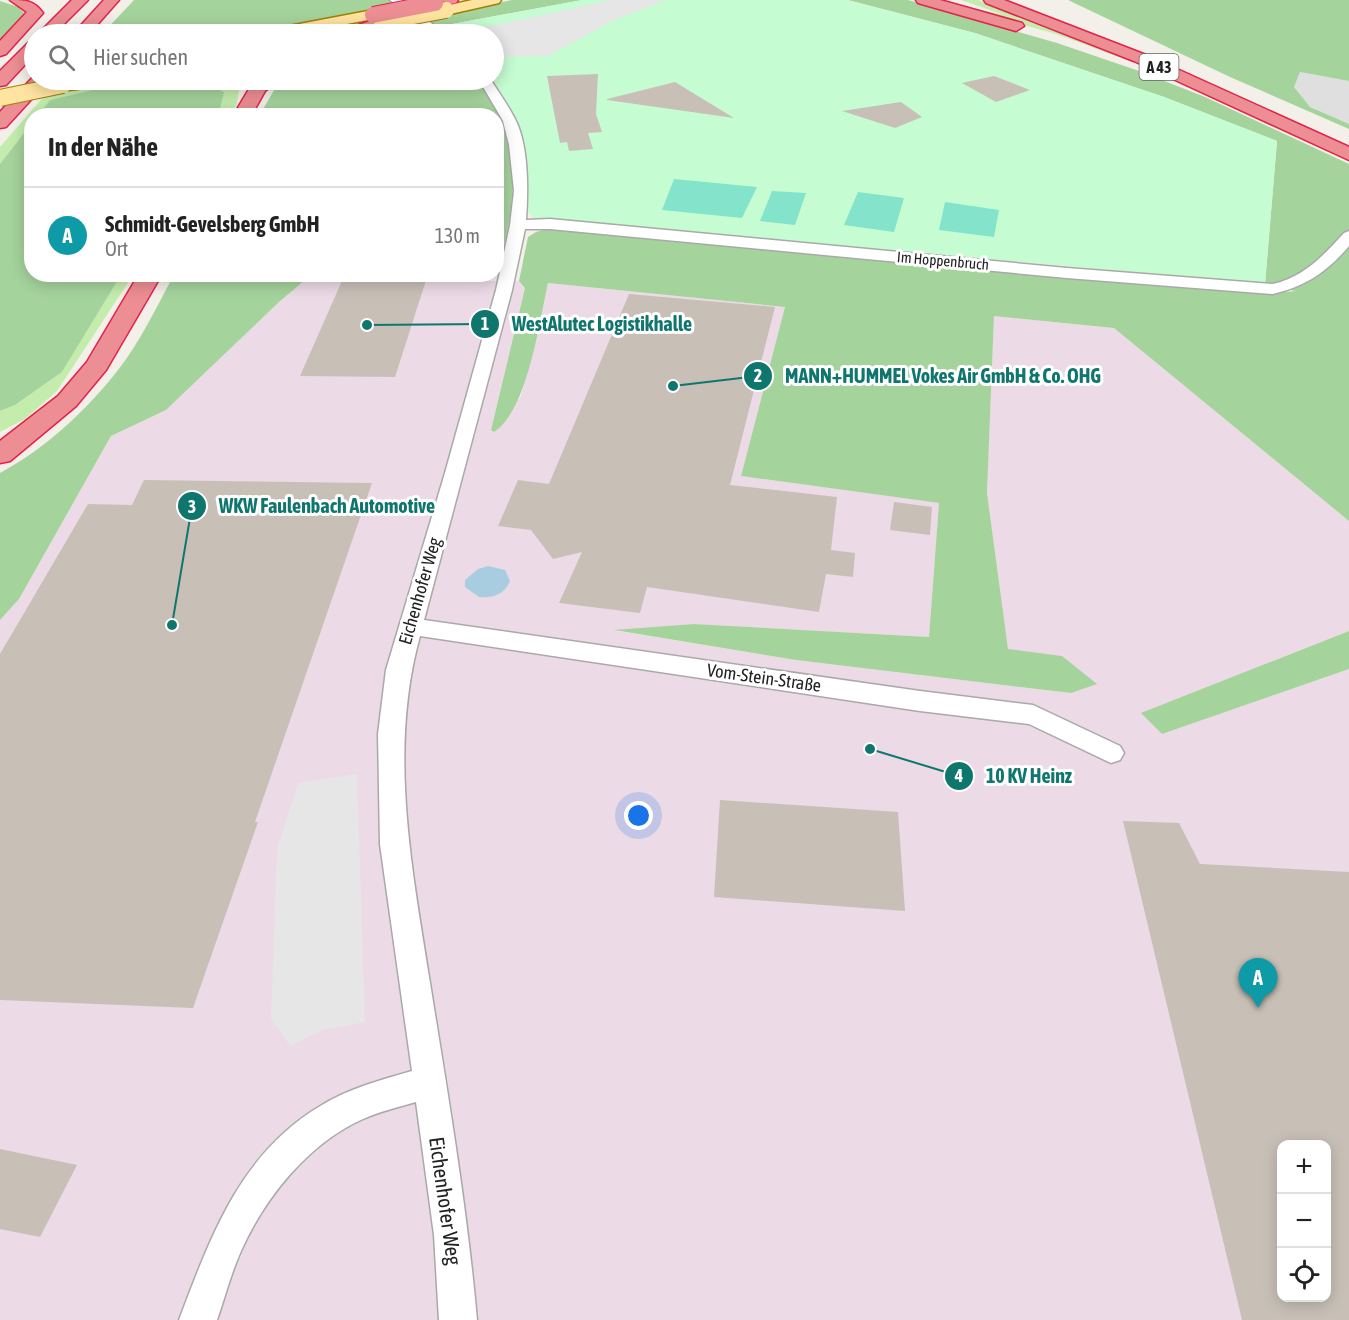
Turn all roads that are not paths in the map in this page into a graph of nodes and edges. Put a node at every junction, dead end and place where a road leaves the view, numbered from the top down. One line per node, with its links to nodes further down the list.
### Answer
1 (16, 0): 11 (highway)
2 (81, 0): 12 (highway)
3 (112, 0): 13 (highway)
4 (395, 0): 17 (street)
5 (494, 0): 9 (main road)
6 (923, 0): 34 (highway)
7 (991, 0): 34 (highway, A 43)
8 (1020, 0): 22 (highway, A 43)
9 (444, 4): 10 (main road, bridge)
10 (378, 20): 14 (main road); 15 (main road); 16 (highway)
11 (26, 24)
12 (56, 24)
13 (90, 24)
14 (348, 24)
15 (361, 24)
16 (369, 24)
17 (426, 24)
18 (24, 26): 20 (highway)
19 (1129, 37): 22 (highway)
20 (0, 51)
21 (24, 56): 23 (highway)
22 (1169, 58): 36 (highway, A 43)
23 (0, 81)
24 (24, 83): 25 (main road)
25 (0, 88)
26 (31, 90): 35 (highway)
27 (39, 90): 30 (main road, bridge)
28 (255, 90): 31 (highway)
29 (491, 90): 32 (street, Eichenhofer Weg)
30 (0, 98)
31 (246, 108)
32 (502, 108)
33 (504, 111): 38 (street, Eichenhofer Weg)
34 (1254, 111): 37 (highway, A 43)
35 (0, 123)
36 (1349, 137)
37 (1349, 154)
38 (518, 225): 39 (street, Im Hoppenbruch); 44 (street, Eichenhofer Weg)
39 (1349, 236)
40 (146, 282): 41 (highway)
41 (39, 426): 42 (highway); 43 (highway)
42 (0, 443)
43 (0, 456)
44 (409, 626): 45 (street, Vom-Stein-Straße); 46 (street, Eichenhofer Weg)
45 (1112, 753)
46 (428, 1082): 47 (street); 48 (street, Eichenhofer Weg)
47 (198, 1320)
48 (458, 1320)

